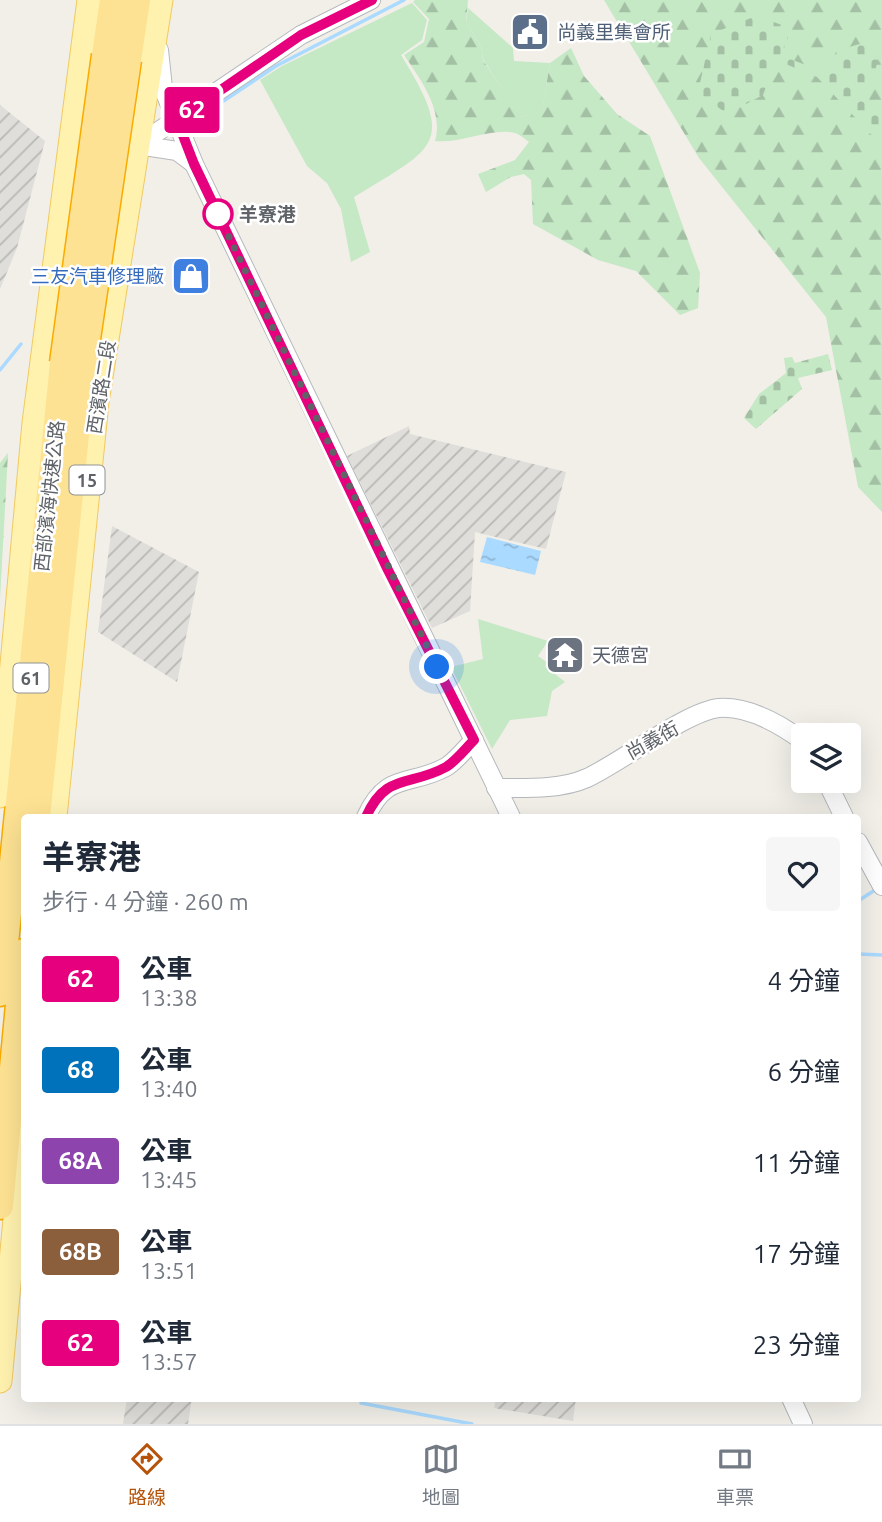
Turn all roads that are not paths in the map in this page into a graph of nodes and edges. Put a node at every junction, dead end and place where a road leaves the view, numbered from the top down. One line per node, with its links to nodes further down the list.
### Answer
1 (89, 0): 9 (main road)
2 (113, 0): 7 (highway, 西部濱海快速公路 / 61)
3 (137, 0): 7 (highway, 西部濱海快速公路 / 61)
4 (161, 0): 6 (main road, 西濱路二段 / 15)
5 (372, 0): 8 (street)
6 (156, 29): 8 (street); 10 (main road, 西濱路二段 / 15)
7 (117, 57): 12 (highway, 西部濱海快速公路 / 61, bridge)
8 (177, 120): 10 (street); 11 (street)
9 (70, 139): 10 (street); 17 (main road)
10 (138, 145): 11 (street); 19 (main road, 西濱路二段 / 15)
11 (194, 164): 14 (street)
12 (73, 365): 18 (highway, 西部濱海快速公路 / 61); 26 (highway, 西部濱海快速公路 / 61)
13 (791, 735): 15 (street, 尚義街)
14 (474, 740): 15 (street); 20 (street)
15 (496, 788): 21 (street)
16 (832, 793): 22 (street)
17 (0, 796)
18 (37, 814)
19 (55, 814)
20 (367, 814)
21 (509, 814)
22 (843, 814)
23 (861, 848): 24 (street)
24 (882, 886)
25 (21, 986): 27 (highway)
26 (0, 993)
27 (12, 1090): 29 (highway)
28 (21, 1154): 30 (main road)
29 (0, 1206)
30 (0, 1381)
31 (793, 1402): 32 (street)
32 (803, 1424)

